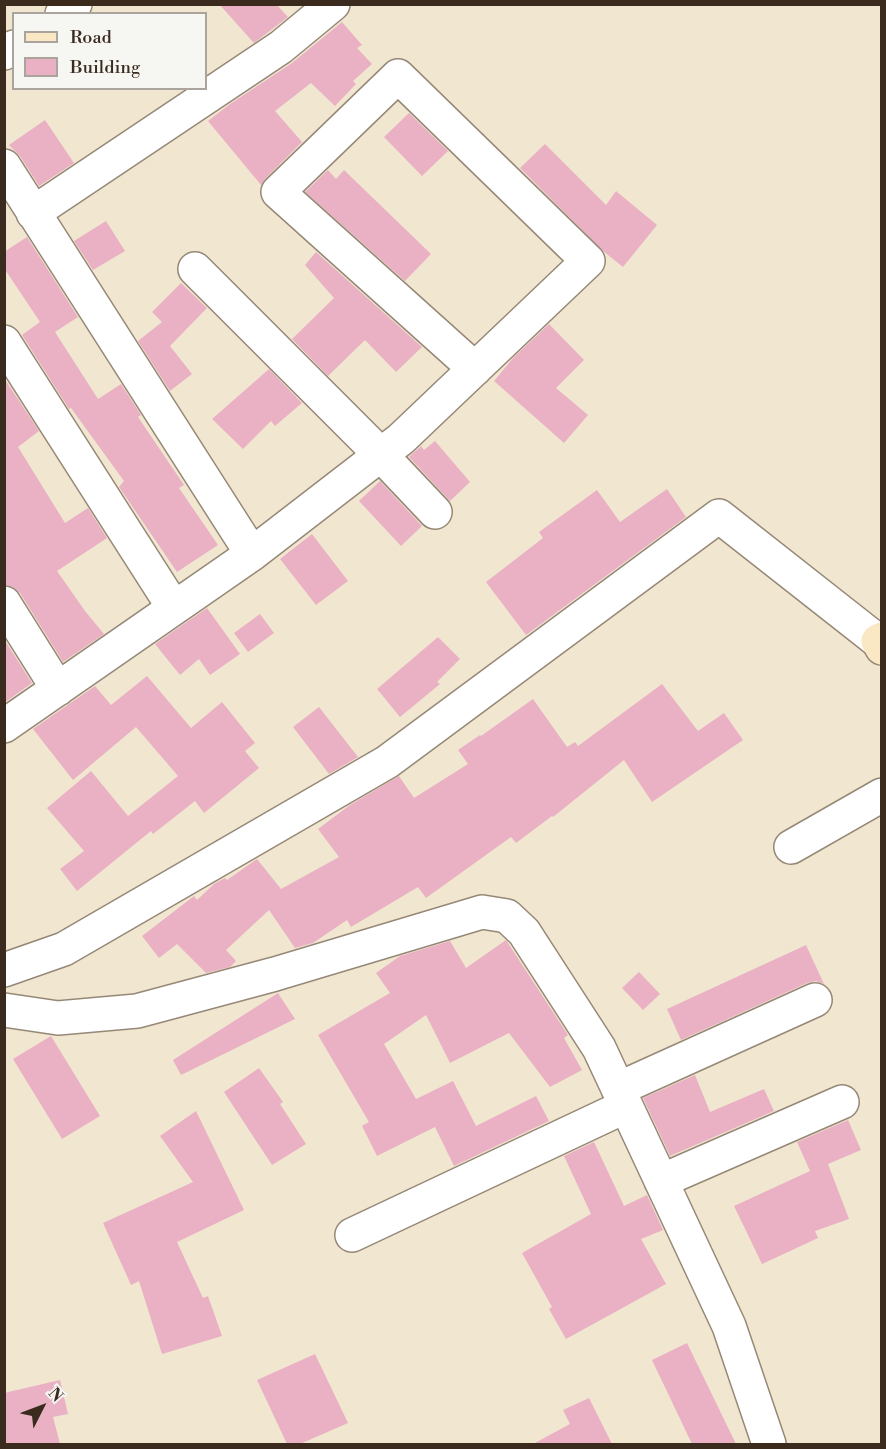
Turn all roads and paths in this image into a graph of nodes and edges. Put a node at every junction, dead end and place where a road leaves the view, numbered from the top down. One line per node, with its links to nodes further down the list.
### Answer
1 (333, 4): 3 (street)
2 (4, 166): 3 (street)
3 (33, 213): 9 (street)
4 (195, 270): 7 (street)
5 (4, 342): 11 (street)
6 (475, 369): 6 (street); 7 (street)
7 (381, 455): 8 (street); 9 (street)
8 (435, 512)
9 (252, 554): 11 (street)
10 (4, 603): 13 (street)
11 (174, 608): 13 (street)
12 (880, 643): 17 (street)
13 (58, 689): 14 (street)
14 (4, 726)
15 (882, 795): 16 (street)
16 (791, 847)
17 (4, 970)
18 (815, 1000): 20 (street)
19 (4, 1010): 20 (street)
20 (622, 1097): 22 (street); 23 (street)
21 (842, 1102): 22 (street)
22 (661, 1181): 24 (street)
23 (352, 1235)
24 (769, 1444)

